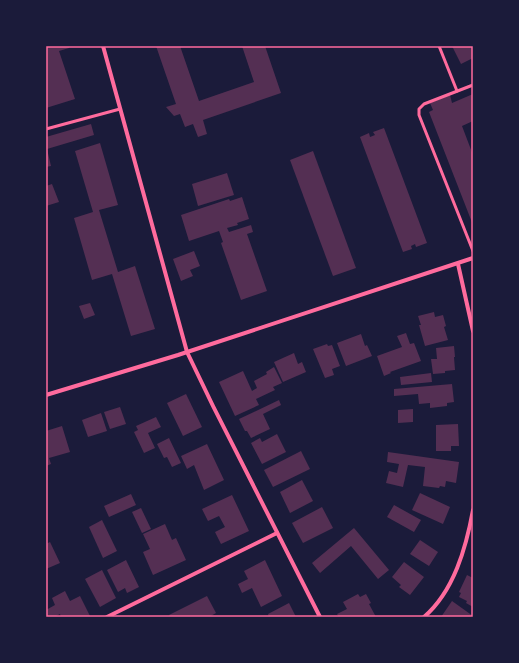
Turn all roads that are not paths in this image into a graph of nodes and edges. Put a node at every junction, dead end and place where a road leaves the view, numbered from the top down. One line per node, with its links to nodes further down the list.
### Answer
1 (103, 46): 5 (street)
2 (439, 46): 4 (lane)
3 (473, 84): 4 (lane)
4 (457, 91): 7 (lane)
5 (120, 109): 6 (lane); 11 (street)
6 (46, 129)
7 (473, 251)
8 (473, 258): 9 (street)
9 (458, 264): 10 (street); 11 (street)
10 (473, 331)
11 (187, 352): 12 (street); 14 (street)
12 (46, 395)
13 (473, 510): 17 (street)
14 (277, 533): 15 (street); 16 (street)
15 (107, 617)
16 (320, 617)
17 (424, 617)

